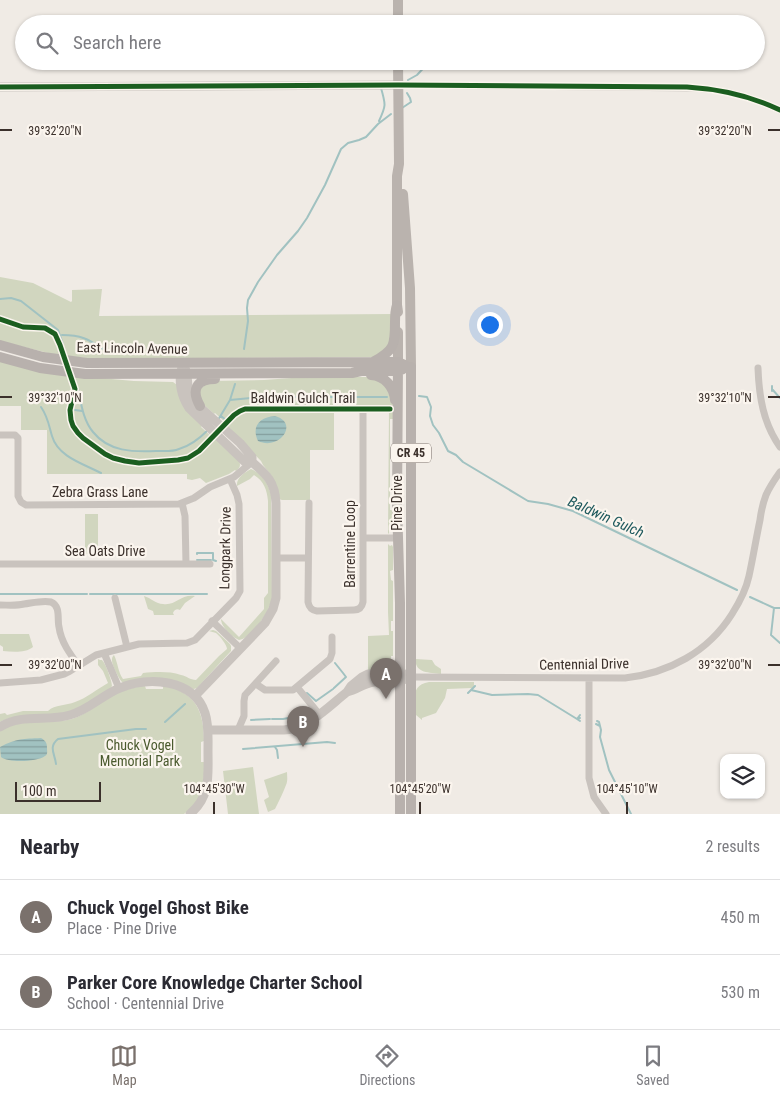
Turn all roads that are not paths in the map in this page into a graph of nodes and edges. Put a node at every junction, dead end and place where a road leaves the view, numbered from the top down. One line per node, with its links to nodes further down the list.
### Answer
1 (398, 0): 2 (main road)
2 (398, 15)
3 (398, 70): 4 (main road, Pine Drive / CR 45)
4 (398, 86): 5 (street); 6 (street); 7 (main road, Pine Drive / CR 45)
5 (0, 87)
6 (780, 110)
7 (399, 164): 8 (main road, Pine Drive / CR 45); 14 (main road, Pine Drive / CR 45)
8 (397, 305): 11 (main road); 13 (main road, Pine Drive / CR 45)
9 (0, 345): 12 (main road, East Lincoln Avenue)
10 (0, 357): 17 (main road, East Lincoln Avenue)
11 (372, 362): 12 (main road, East Lincoln Avenue); 13 (main road, East Lincoln Avenue)
12 (183, 363): 17 (street)
13 (398, 367): 14 (main road, East Lincoln Avenue); 16 (main road, East Lincoln Avenue); 23 (main road, Pine Drive / CR 45)
14 (411, 367): 47 (main road, Pine Drive / CR 45)
15 (758, 368): 24 (street)
16 (352, 373): 18 (main road, East Lincoln Avenue); 23 (main road)
17 (184, 374): 18 (main road, East Lincoln Avenue); 19 (street); 21 (street)
18 (248, 374): 19 (main road)
19 (200, 406): 21 (street)
20 (363, 413): 30 (street, Barrentine Loop)
21 (208, 420): 25 (street)
22 (0, 435): 28 (street, Zebra Grass Lane)
23 (397, 443): 31 (main road, Pine Drive / CR 45)
24 (780, 447)
25 (252, 462): 27 (street, Zebra Grass Lane); 32 (street)
26 (780, 472): 48 (street, Centennial Drive)
27 (230, 479): 28 (street, Zebra Grass Lane); 39 (street, Longpark Drive)
28 (182, 503): 35 (street)
29 (309, 503): 33 (street, Barrentine Loop)
30 (363, 538): 31 (street); 33 (street, Barrentine Loop)
31 (397, 538): 46 (main road, Pine Drive / CR 45)
32 (276, 558): 33 (street); 42 (street)
33 (308, 558)
34 (0, 564): 35 (street, Sea Oats Drive)
35 (186, 564): 36 (street, Sea Oats Drive)
36 (210, 564)
37 (115, 598): 41 (street)
38 (0, 605): 45 (street)
39 (212, 621): 41 (street, Longpark Drive); 42 (street)
40 (332, 637): 51 (street)
41 (127, 647): 43 (street, Longpark Drive)
42 (240, 648): 53 (street)
43 (104, 652): 45 (street, Longpark Drive); 52 (street)
44 (276, 661): 50 (street)
45 (78, 666): 49 (street, Longpark Drive)
46 (400, 677): 47 (street, Centennial Drive); 54 (street, Centennial Drive); 61 (main road, Pine Drive / CR 45)
47 (411, 677): 48 (street, Centennial Drive); 62 (main road, Pine Drive / CR 45)
48 (589, 679): 63 (street)
49 (0, 682)
50 (256, 684): 51 (street); 55 (street)
51 (297, 687): 54 (street)
52 (119, 688): 53 (street); 56 (street)
53 (195, 696): 57 (street)
54 (319, 714): 59 (street, Centennial Drive)
55 (244, 716): 58 (street); 59 (street)
56 (0, 727)
57 (208, 730): 58 (street, Centennial Drive); 60 (street)
58 (238, 730): 59 (street, Centennial Drive)
59 (249, 730)
60 (190, 814)
61 (400, 814)
62 (411, 814)
63 (604, 814)

